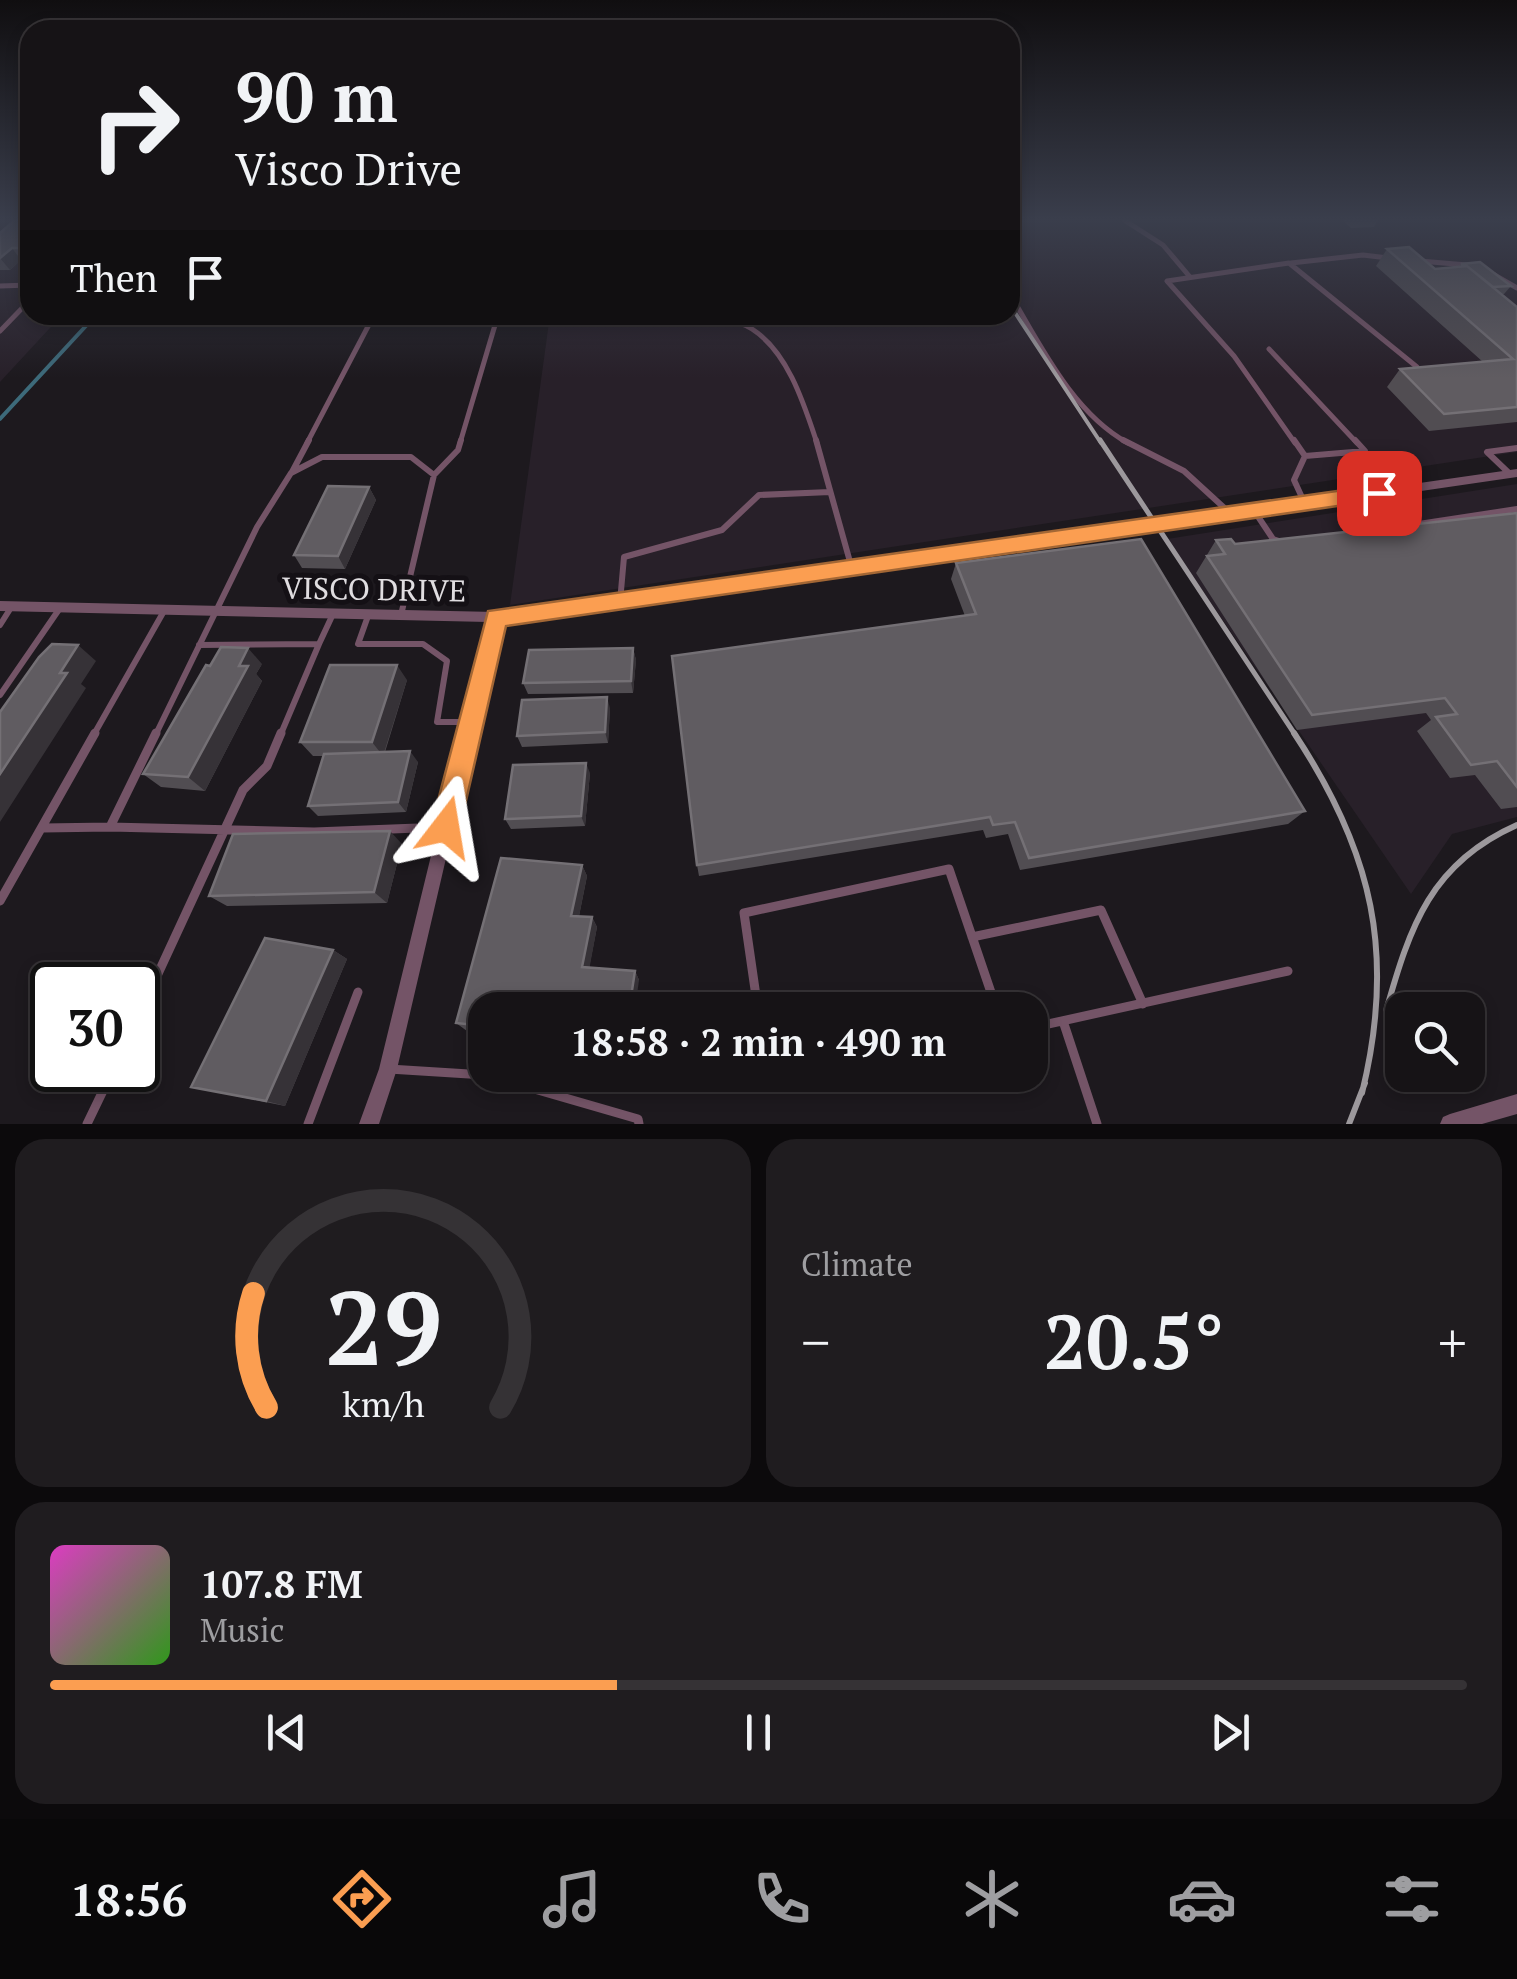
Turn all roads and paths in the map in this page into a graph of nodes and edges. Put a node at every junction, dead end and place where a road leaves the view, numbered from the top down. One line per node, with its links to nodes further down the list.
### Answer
1 (1186, 272): 5 (lane)
2 (1222, 272): 5 (lane)
3 (1301, 272): 14 (lane)
4 (1490, 272): 6 (lane)
5 (1190, 277): 16 (lane)
6 (1515, 285)
7 (1020, 309): 25 (lane)
8 (20, 310): 12 (lane)
9 (369, 325): 17 (lane)
10 (495, 325): 19 (lane)
11 (745, 325): 20 (lane)
12 (0, 331)
13 (1269, 350): 16 (lane)
14 (1417, 368)
15 (1517, 448): 18 (lane)
16 (1306, 456): 22 (lane)
17 (291, 473): 19 (lane); 34 (lane)
18 (1514, 473): 21 (street, VISCO DRIVE)
19 (434, 475): 37 (lane)
20 (830, 492): 29 (lane); 30 (lane)
21 (1346, 498): 22 (street, VISCO DRIVE); 26 (lane)
22 (1306, 505): 24 (street, VISCO DRIVE)
23 (1517, 509): 26 (lane)
24 (1254, 510): 25 (street, VISCO DRIVE); 28 (lane)
25 (1231, 514): 29 (street, VISCO DRIVE)
26 (1378, 530): 27 (lane)
27 (1360, 532)
28 (1287, 543)
29 (852, 569): 30 (street, VISCO DRIVE)
30 (620, 602): 38 (street, VISCO DRIVE)
31 (6, 606): 32 (street, VISCO DRIVE); 39 (lane)
32 (61, 608): 33 (street, VISCO DRIVE); 42 (lane)
33 (164, 610): 34 (street, VISCO DRIVE); 47 (lane)
34 (216, 611): 35 (street, VISCO DRIVE); 41 (lane)
35 (333, 614): 36 (street, VISCO DRIVE); 40 (lane)
36 (369, 614): 37 (street, VISCO DRIVE); 43 (lane)
37 (401, 615): 38 (street, VISCO DRIVE)
38 (496, 618): 43 (street)
39 (0, 626)
40 (319, 644): 41 (lane); 45 (lane)
41 (199, 645): 44 (lane)
42 (0, 695)
43 (471, 722): 46 (street)
44 (110, 827): 45 (lane); 47 (lane)
45 (227, 827): 46 (lane); 50 (lane)
46 (446, 827): 58 (street)
47 (43, 828): 48 (lane)
48 (0, 901)
49 (972, 938): 53 (lane); 54 (lane); 55 (lane)
50 (160, 971)
51 (1288, 971): 55 (lane)
52 (358, 992): 64 (lane)
53 (755, 992)
54 (991, 992)
55 (1143, 1004): 56 (lane)
56 (1063, 1021): 57 (lane); 67 (lane)
57 (1048, 1024)
58 (388, 1069): 59 (lane); 65 (street)
59 (468, 1074)
60 (102, 1092): 63 (lane)
61 (545, 1092): 66 (lane)
62 (1517, 1104): 68 (street)
63 (87, 1124)
64 (308, 1124)
65 (369, 1124)
66 (639, 1124)
67 (1096, 1124)
68 (1450, 1124)

